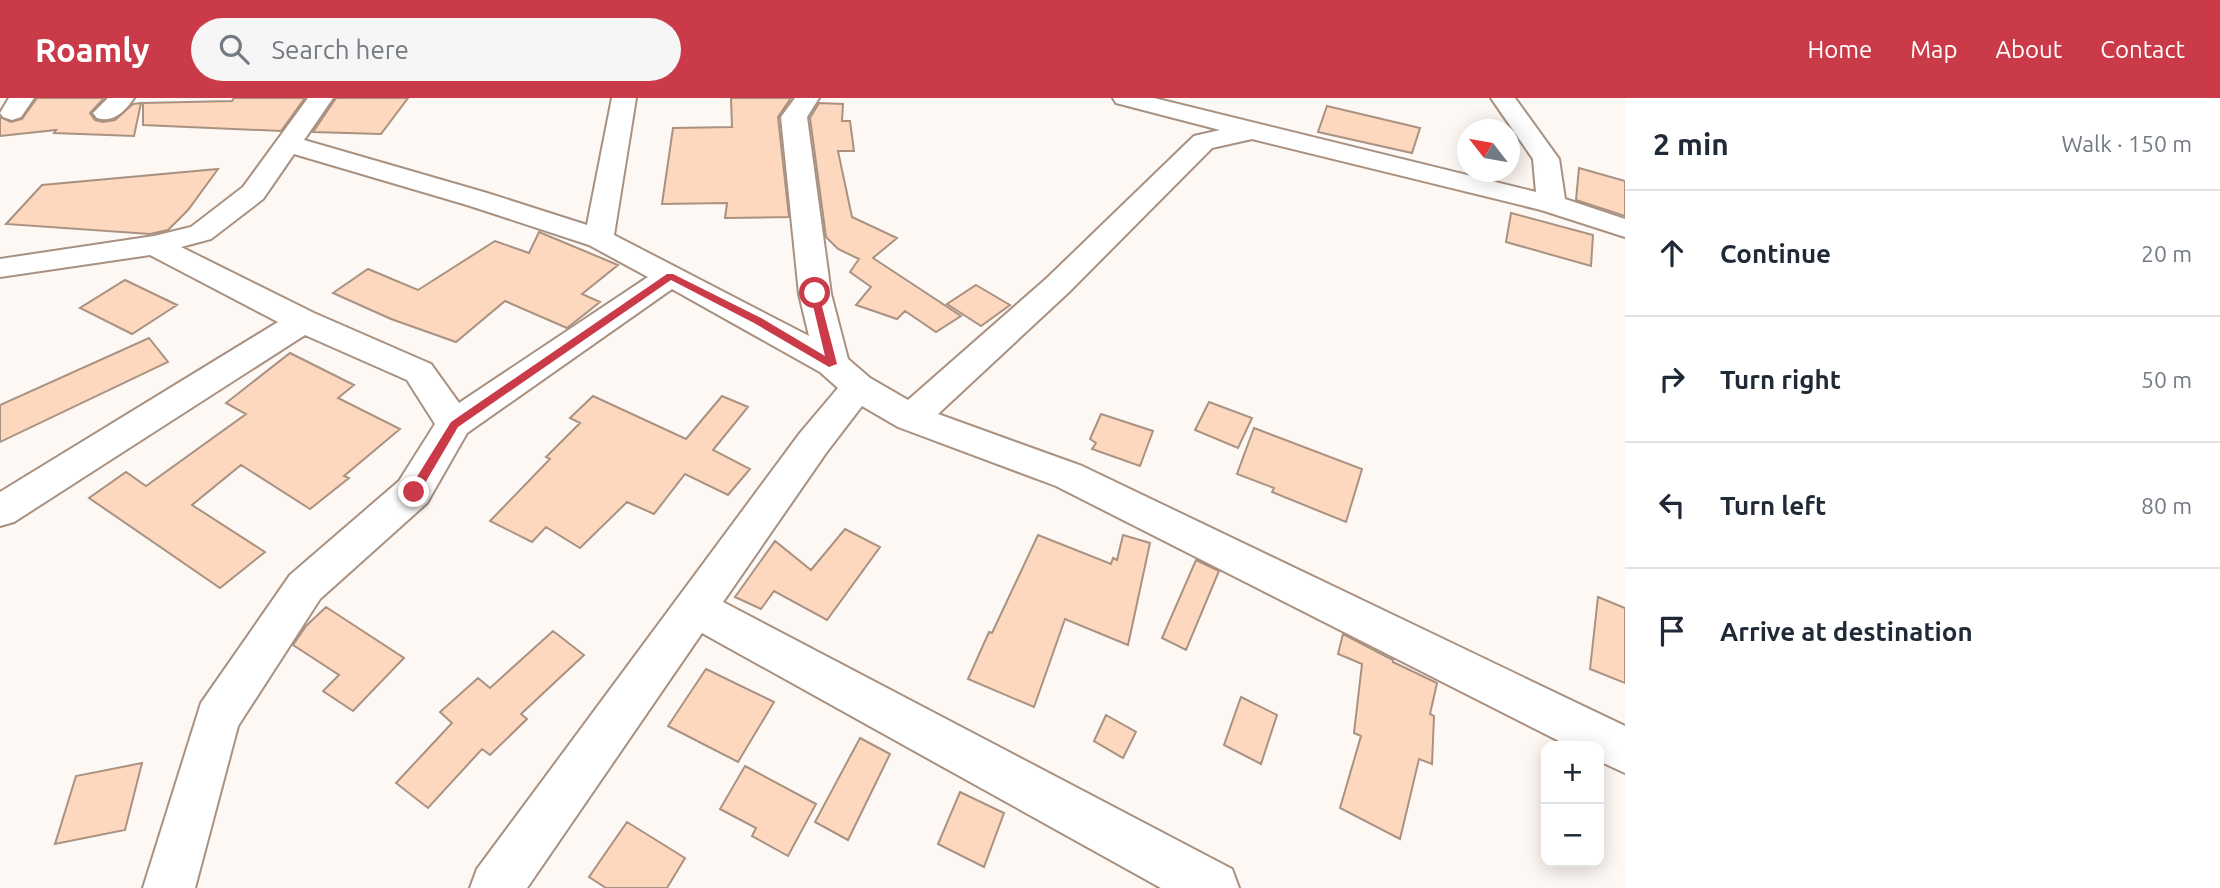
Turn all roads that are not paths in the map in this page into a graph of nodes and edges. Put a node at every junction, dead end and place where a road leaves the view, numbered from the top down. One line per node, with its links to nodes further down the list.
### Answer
1 (321, 98): 7 (street)
2 (624, 98): 10 (street)
3 (807, 98): 15 (street)
4 (1125, 98): 6 (street)
5 (1503, 98): 8 (street)
6 (1252, 131): 8 (street); 16 (street)
7 (288, 144): 10 (street); 11 (street)
8 (1551, 204): 9 (street)
9 (1625, 228)
10 (599, 239): 13 (street)
11 (154, 245): 12 (street); 14 (street)
12 (0, 268)
13 (670, 276): 15 (street); 17 (street)
14 (303, 321): 17 (street); 18 (street)
15 (845, 375): 16 (street); 19 (street)
16 (911, 418): 20 (street)
17 (454, 424): 21 (street)
18 (0, 511)
19 (695, 608): 22 (street); 23 (street)
20 (1625, 750)
21 (169, 888)
22 (496, 888)
23 (1213, 888)

